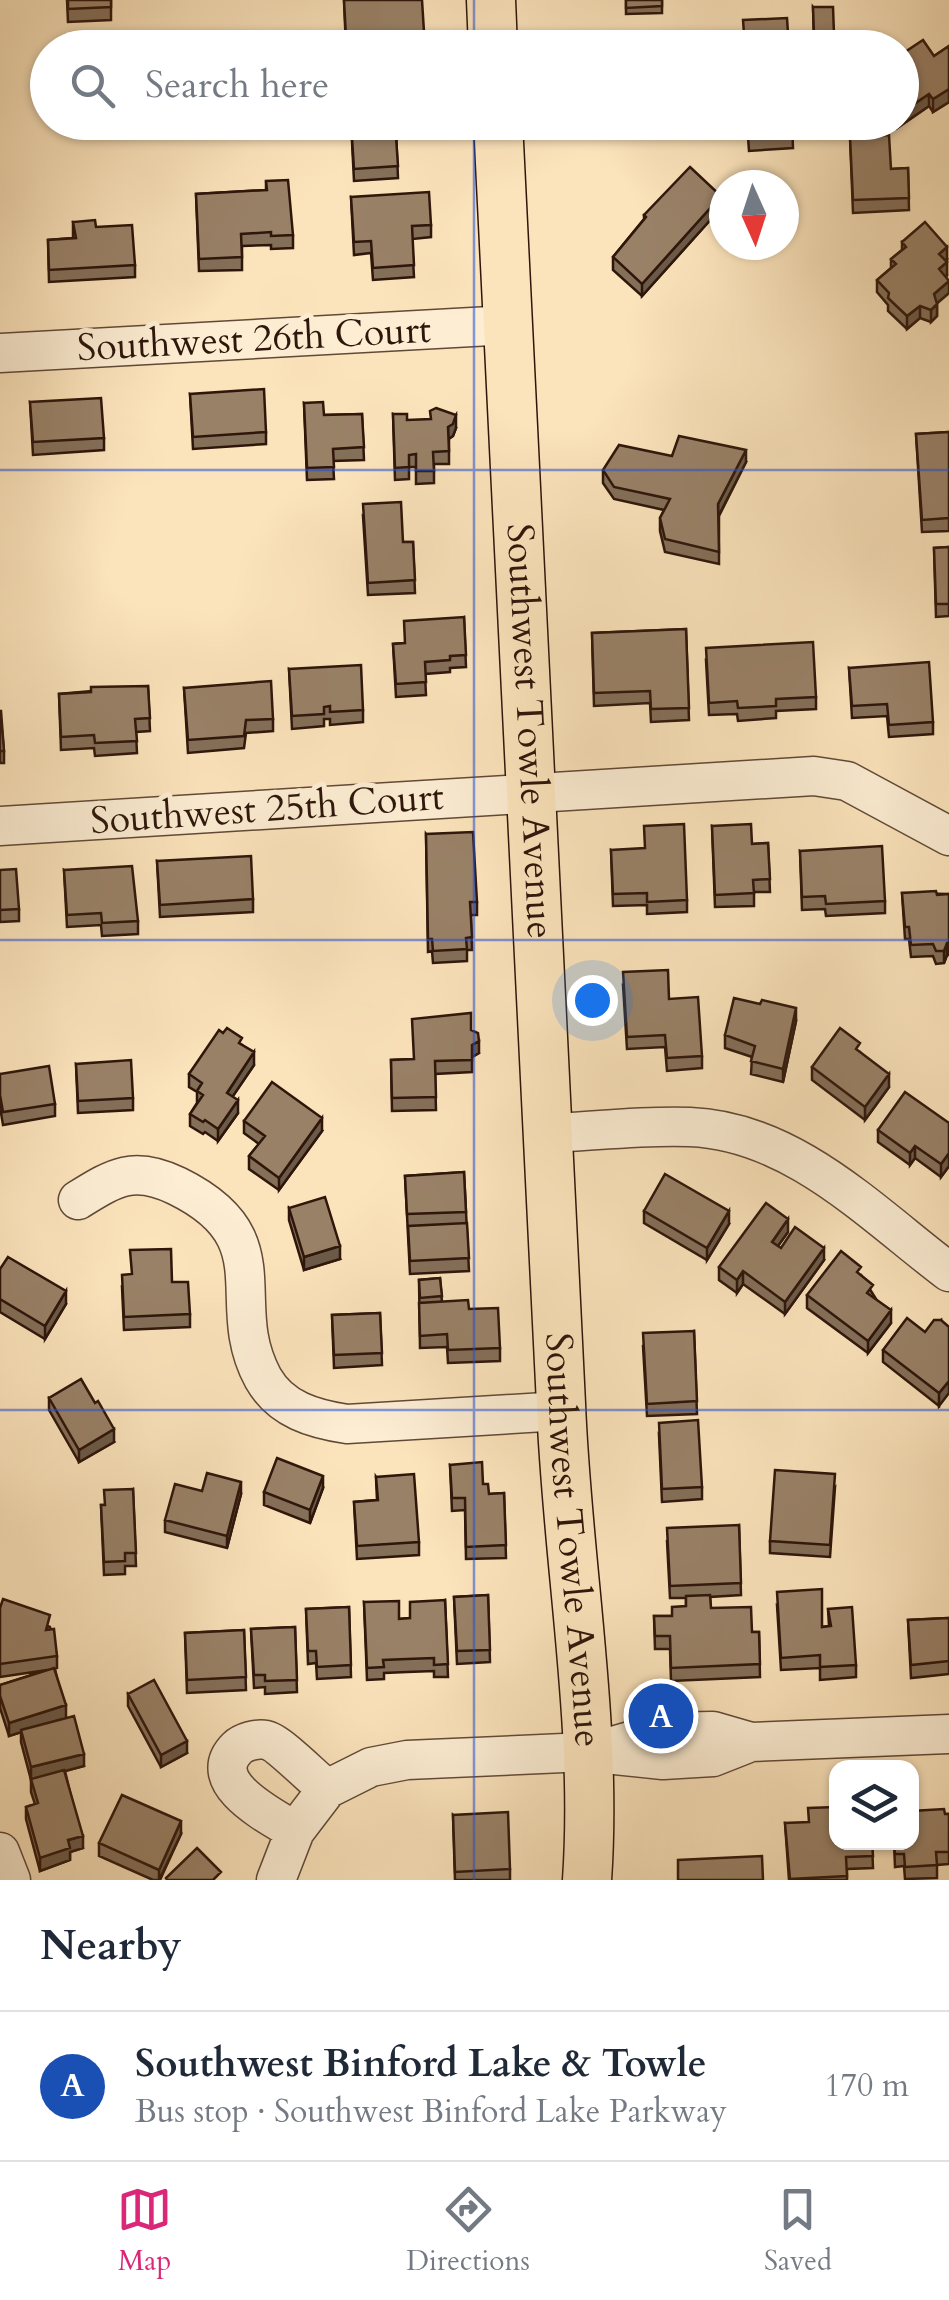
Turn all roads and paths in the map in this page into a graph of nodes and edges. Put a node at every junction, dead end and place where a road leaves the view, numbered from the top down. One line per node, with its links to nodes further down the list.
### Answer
1 (491, 0): 2 (main road)
2 (493, 30)
3 (499, 140): 4 (main road, Southwest Towle Avenue)
4 (509, 324): 5 (street, Southwest 26th Court); 6 (main road, Southwest Towle Avenue)
5 (0, 353)
6 (533, 792): 7 (street, Southwest 25th Court); 8 (street, Southwest 25th Court); 9 (main road, Southwest Towle Avenue)
7 (0, 826)
8 (949, 836)
9 (551, 1133): 11 (street); 12 (main road, Southwest Towle Avenue)
10 (78, 1200): 12 (street)
11 (949, 1272)
12 (561, 1411): 14 (main road, Southwest Towle Avenue)
13 (949, 1734): 14 (street)
14 (586, 1752): 15 (street); 18 (main road, Southwest Towle Avenue)
15 (328, 1788): 16 (street); 16 (street)
16 (295, 1832): 17 (street)
17 (276, 1880)
18 (587, 1880)

